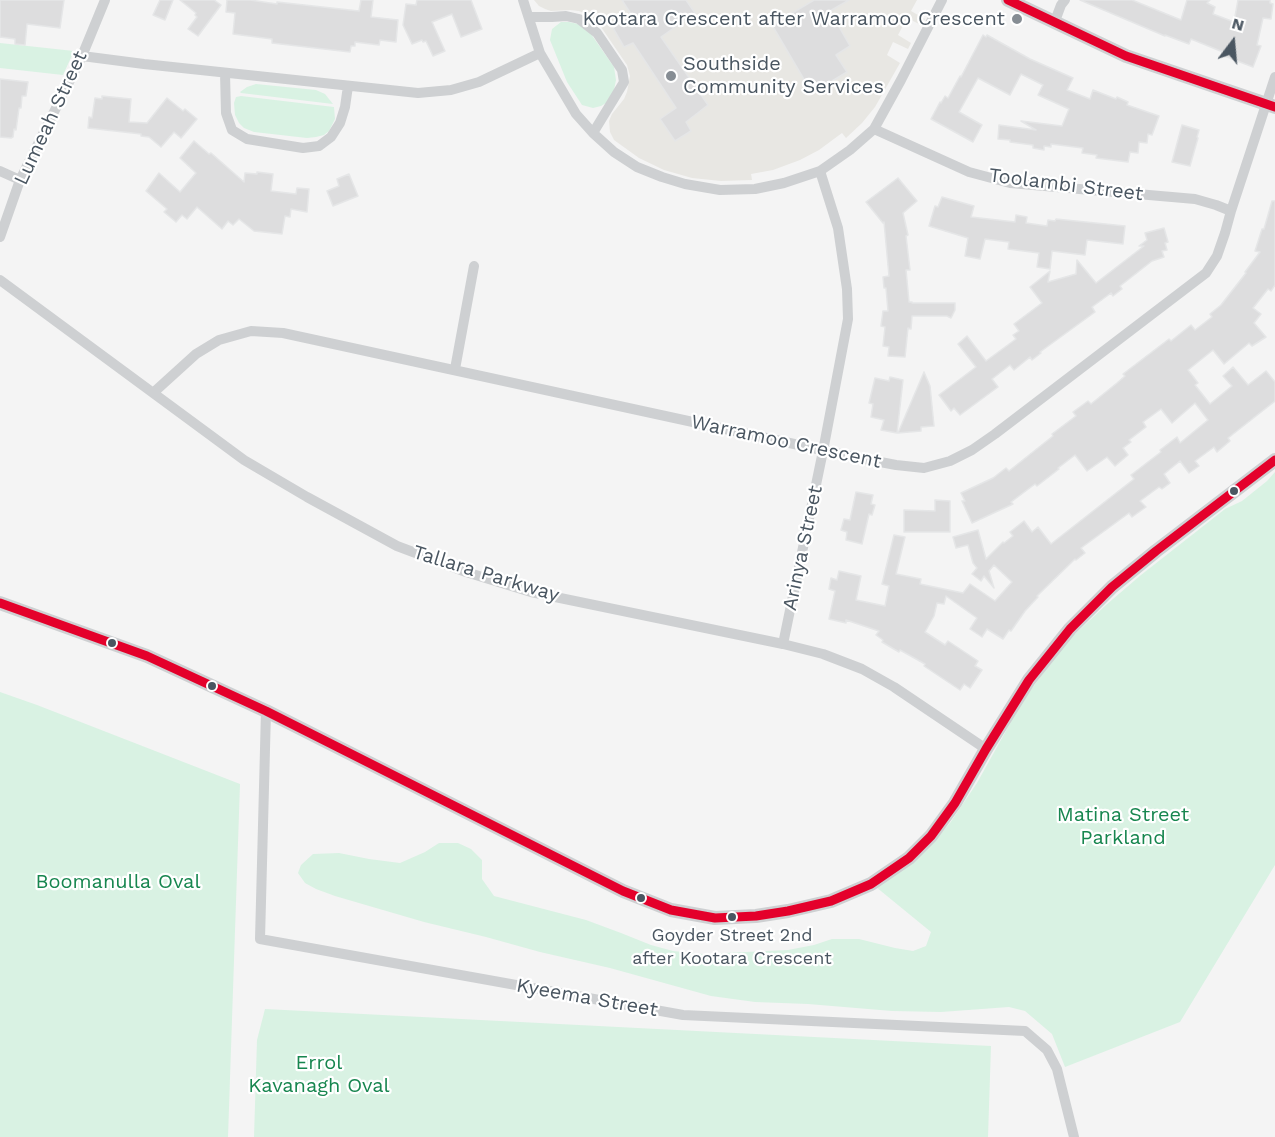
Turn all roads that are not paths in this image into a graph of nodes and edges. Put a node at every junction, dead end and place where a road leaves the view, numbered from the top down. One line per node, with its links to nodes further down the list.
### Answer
1 (105, 0): 9 (street, Lumeah Street)
2 (523, 0): 6 (street)
3 (942, 0): 14 (street)
4 (1008, 0): 7 (street)
5 (1065, 0): 7 (street)
6 (529, 17): 8 (street); 15 (street)
7 (1056, 21): 13 (street)
8 (540, 53): 12 (street); 15 (street)
9 (82, 56): 10 (street); 18 (street, Lumeah Street)
10 (225, 73): 12 (street); 12 (street)
11 (1275, 77): 13 (street, Warramoo Crescent)
12 (348, 86)
13 (1270, 106): 19 (street, Warramoo Crescent)
14 (874, 129): 17 (street); 19 (street, Toolambi Street)
15 (593, 133): 17 (street)
16 (0, 171): 18 (street)
17 (820, 171): 25 (street, Arinya Street)
18 (20, 180): 20 (street, Lumeah Street)
19 (1231, 211): 25 (street, Warramoo Crescent)
20 (0, 237)
21 (474, 266): 23 (street)
22 (0, 280): 24 (street, Tallara Parkway)
23 (455, 369): 24 (street, Warramoo Crescent); 25 (street, Warramoo Crescent)
24 (153, 393): 28 (street, Tallara Parkway)
25 (823, 451): 28 (street, Arinya Street)
26 (1275, 460): 30 (street)
27 (0, 603): 29 (street)
28 (783, 644): 30 (street, Tallara Parkway)
29 (266, 711): 30 (street); 31 (street, Kyeema Street)
30 (986, 749)
31 (1074, 1137)

